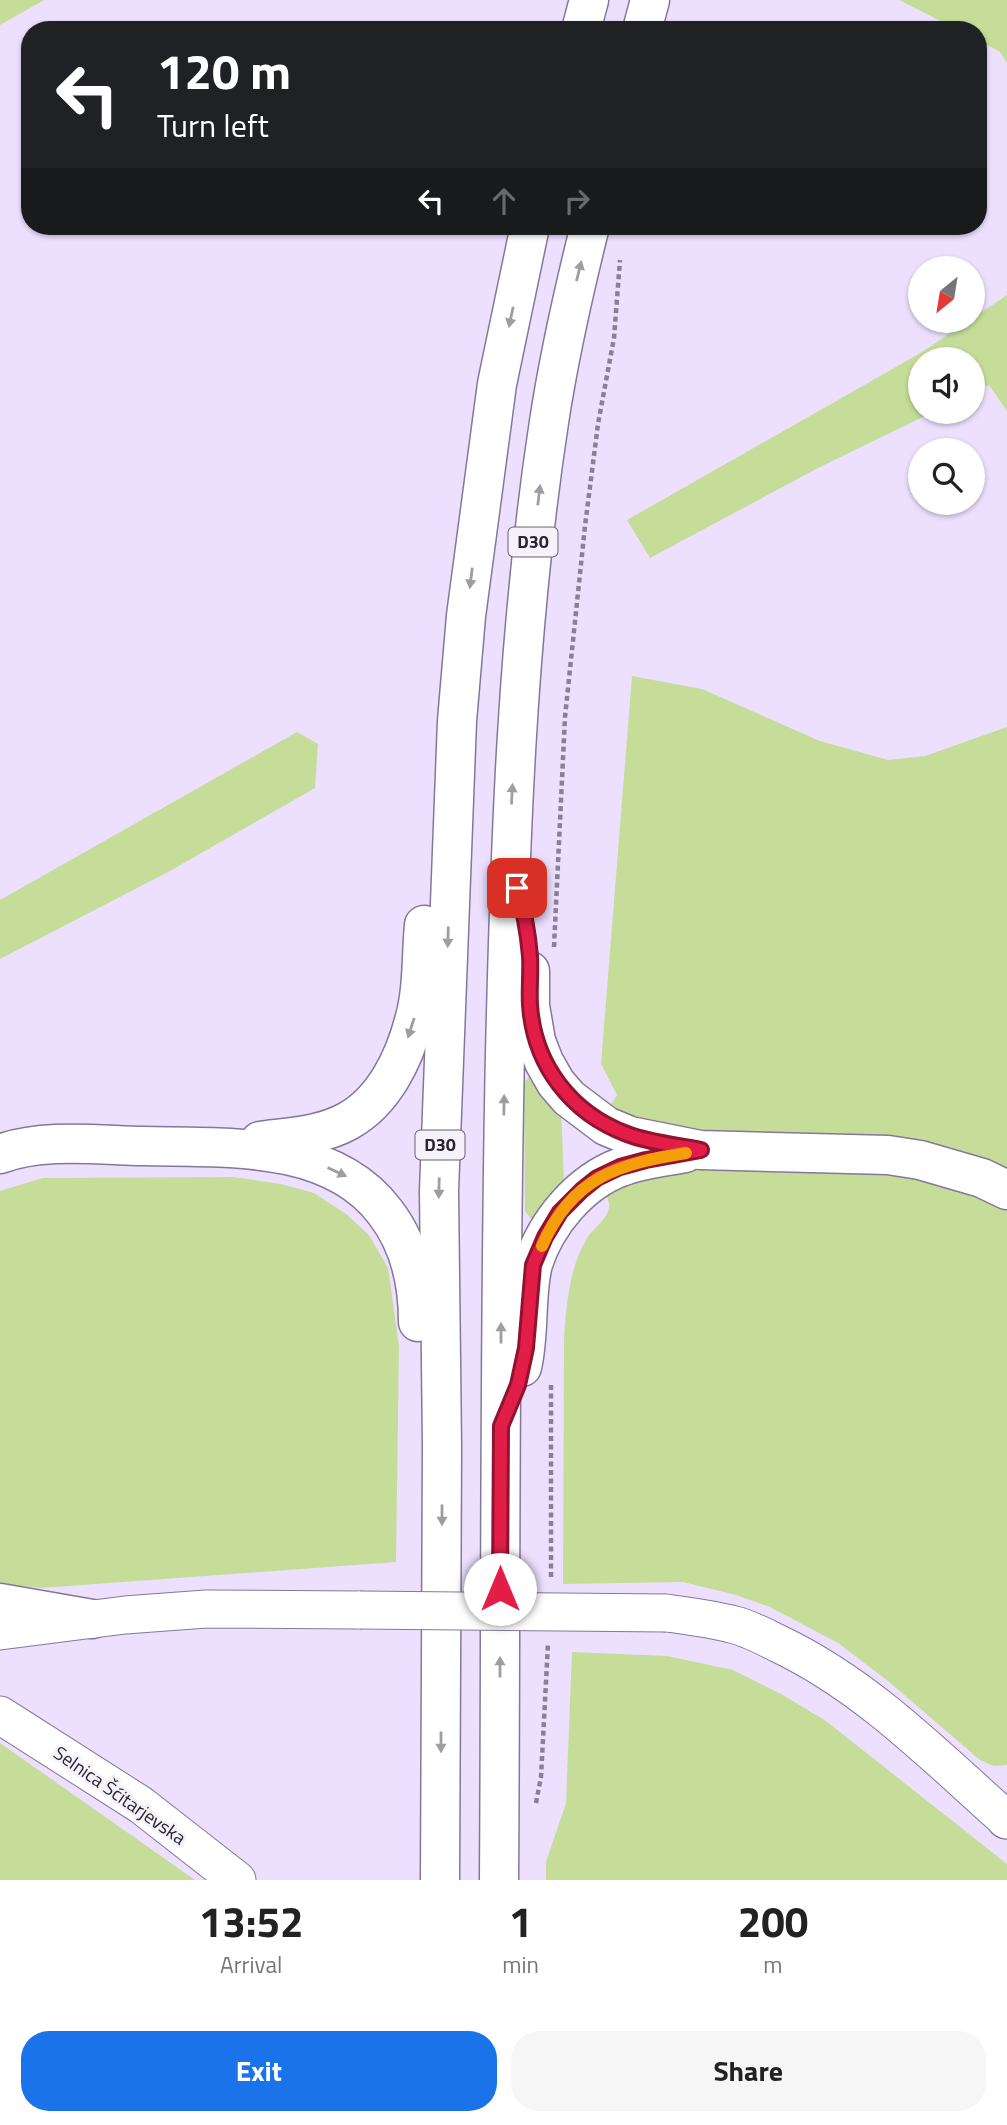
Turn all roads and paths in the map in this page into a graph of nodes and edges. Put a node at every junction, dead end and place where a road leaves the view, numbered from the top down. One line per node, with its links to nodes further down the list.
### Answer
1 (589, 0): 3 (main road)
2 (650, 0): 4 (main road)
3 (583, 21)
4 (644, 21)
5 (528, 235): 7 (main road, D30, one-way to 7)
6 (588, 235): 8 (main road, D30, one-way to 6)
7 (452, 844): 9 (main road, one-way to 9); 14 (main road, D30, one-way to 14)
8 (510, 862): 10 (main road); 13 (main road, D30, one-way to 8)
9 (223, 1147): 11 (main road); 14 (main road, one-way to 14)
10 (701, 1150): 12 (main road); 13 (main road)
11 (0, 1154)
12 (1007, 1190)
13 (501, 1426): 22 (main road, D30, one-way to 13)
14 (442, 1447): 21 (main road, D30, one-way to 21)
15 (0, 1602): 16 (main road)
16 (92, 1619): 17 (street); 19 (street, bridge)
17 (0, 1632)
18 (0, 1715): 20 (street, Selnica Šćitarjevska)
19 (1007, 1819)
20 (237, 1880)
21 (440, 1880)
22 (499, 1880)

